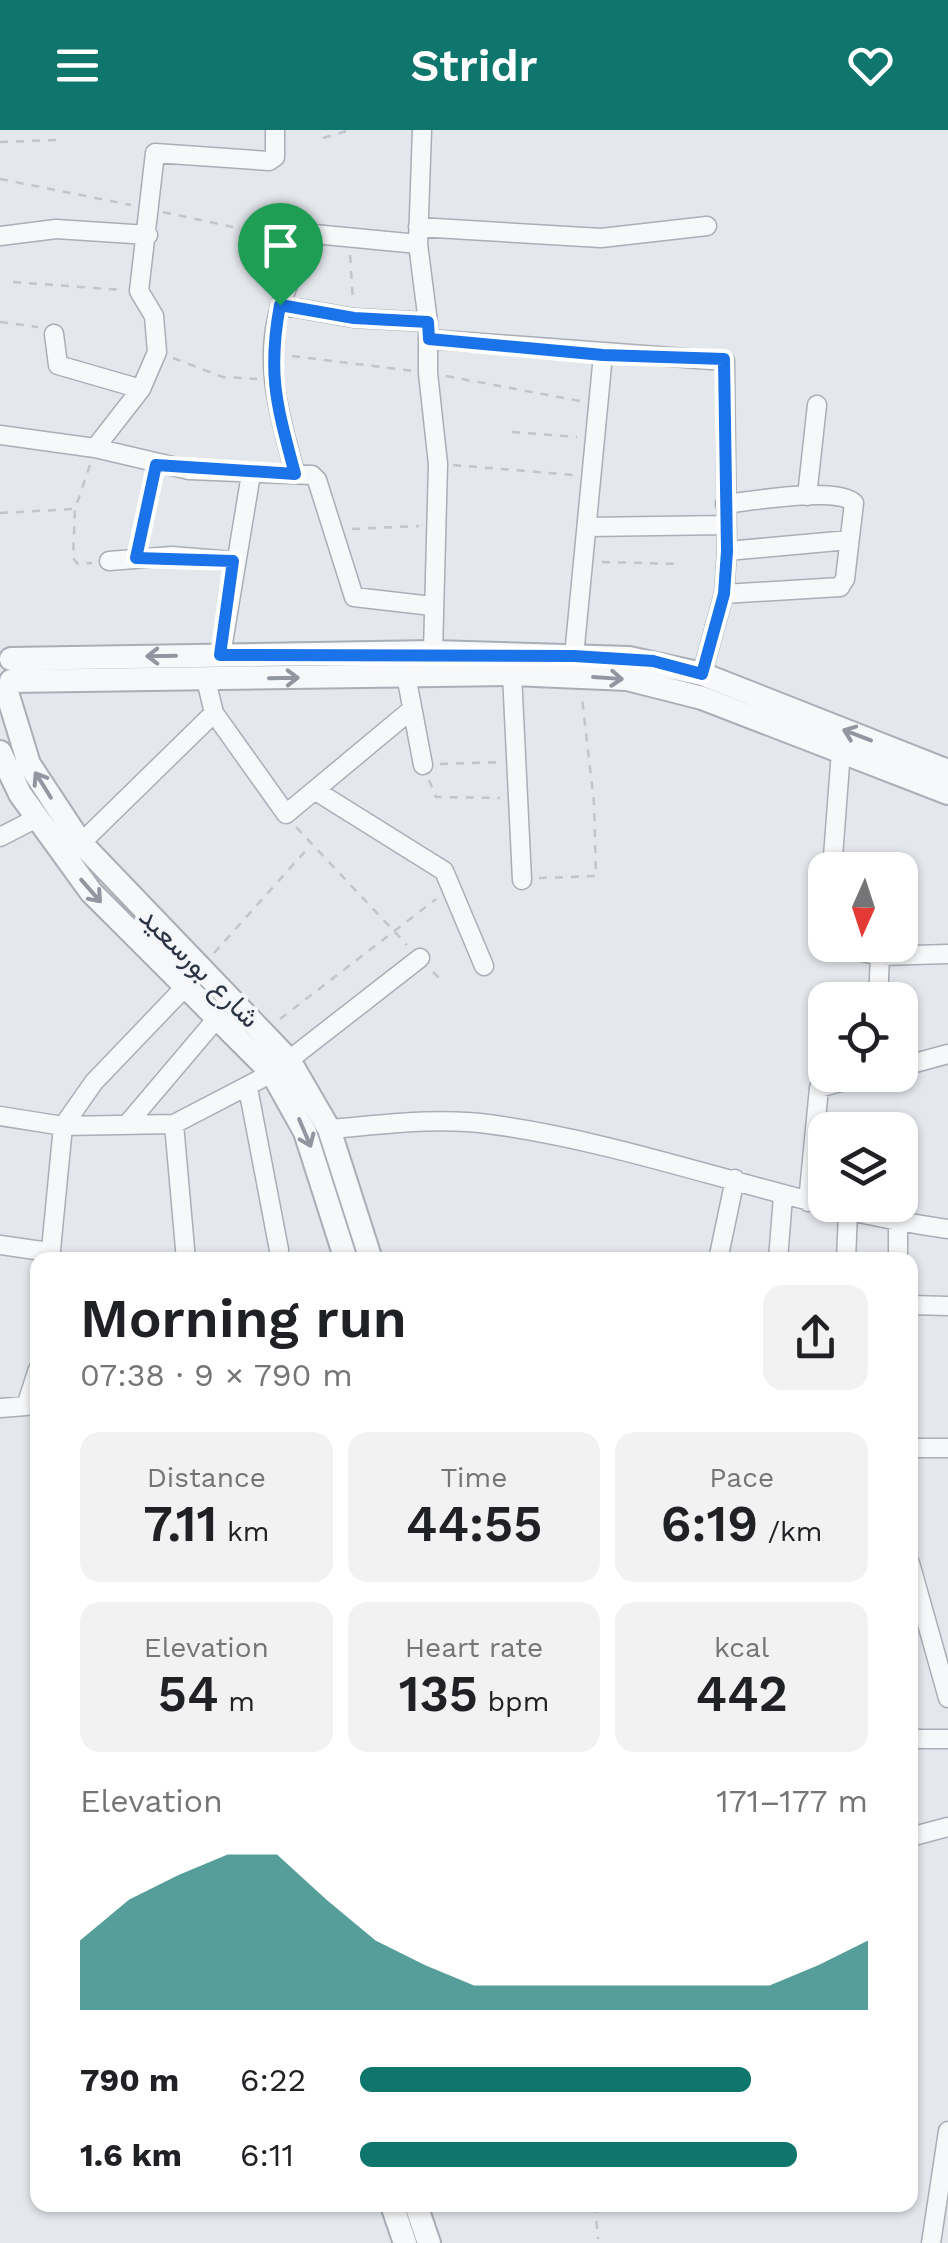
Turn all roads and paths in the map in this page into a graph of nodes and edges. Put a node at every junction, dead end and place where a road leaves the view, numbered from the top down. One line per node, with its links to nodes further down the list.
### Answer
1 (275, 130): 8 (street)
2 (350, 130): 4 (path)
3 (422, 130): 13 (street)
4 (323, 138)
5 (56, 140): 6 (path)
6 (0, 142)
7 (0, 179): 8 (path)
8 (150, 209): 10 (path); 11 (street)
9 (707, 226): 13 (street)
10 (233, 227)
11 (148, 234): 12 (street); 16 (street)
12 (0, 236)
13 (418, 236): 14 (street); 20 (street)
14 (348, 238): 17 (street); 18 (path)
15 (14, 282): 16 (path)
16 (139, 291): 22 (street)
17 (280, 305): 18 (street); 24 (street)
18 (354, 318): 20 (street)
19 (0, 322): 21 (path)
20 (429, 331): 23 (street); 31 (street)
21 (54, 334): 25 (street)
22 (157, 352): 24 (path); 25 (street)
23 (603, 355): 29 (street); 37 (street)
24 (273, 380): 34 (street)
25 (142, 389): 30 (street)
26 (816, 405): 36 (street)
27 (512, 432): 29 (path)
28 (0, 435): 30 (street)
29 (593, 438): 35 (street)
30 (95, 448): 32 (street); 38 (path)
31 (438, 464): 35 (path); 40 (street)
32 (156, 465): 33 (street); 46 (path)
33 (251, 474): 34 (street); 48 (street)
34 (295, 474): 43 (street)
35 (591, 476): 42 (street)
36 (807, 496): 37 (street); 44 (street)
37 (725, 504): 41 (street)
38 (76, 509): 39 (path); 47 (path)
39 (0, 513)
40 (439, 524): 43 (path); 52 (street)
41 (726, 525): 42 (street); 45 (street)
42 (587, 527): 49 (street)
43 (330, 530): 52 (street)
44 (849, 540): 45 (street); 51 (street)
45 (727, 551): 51 (street)
46 (136, 558): 47 (street); 48 (street)
47 (108, 561)
48 (233, 561): 54 (street)
49 (584, 562): 50 (path); 55 (street)
50 (680, 564)
51 (724, 594): 58 (street)
52 (432, 606): 53 (street)
53 (433, 652): 54 (street); 55 (street)
54 (220, 655): 56 (street, one-way to 56)
55 (576, 666): 57 (street); 58 (street); 63 (street, one-way to 63); 77 (path)
56 (6, 674): 60 (street); 74 (street, شارع بورسعيد, one-way to 56)
57 (512, 674): 59 (street); 65 (street)
58 (702, 674): 67 (street, one-way to 58)
59 (406, 675): 60 (street, one-way to 59); 61 (street)
60 (206, 680): 62 (street)
61 (411, 710): 66 (street); 68 (street)
62 (214, 713): 71 (street); 74 (street)
63 (841, 751): 69 (street); 76 (street)
64 (0, 752): 72 (street, شارع بورسعيد)
65 (513, 761): 66 (path); 70 (street)
66 (423, 765): 70 (path)
67 (948, 771)
68 (316, 791): 71 (street); 78 (street)
69 (948, 794)
70 (516, 798): 77 (street)
71 (286, 814): 75 (path)
72 (37, 818): 73 (street); 85 (street, شارع بورسعيد, one-way to 85)
73 (1, 840)
74 (81, 843): 84 (street, شارع بورسعيد)
75 (310, 846): 79 (path); 84 (path)
76 (833, 852)
77 (522, 880)
78 (453, 886): 79 (path); 83 (street)
79 (394, 932): 82 (path); 87 (path)
80 (948, 954): 81 (street)
81 (918, 955)
82 (420, 958): 90 (street)
83 (484, 966)
84 (201, 967): 87 (street, شارع بورسعيد)
85 (185, 986): 86 (street, شارع بورسعيد); 95 (street)
86 (218, 1017): 90 (street, شارع بورسعيد); 93 (street)
87 (265, 1031): 90 (street, شارع بورسعيد)
88 (948, 1054): 89 (street)
89 (918, 1062)
90 (281, 1067): 91 (street); 96 (street, شارع بورسعيد); 98 (street, شارع بورسعيد, one-way to 98)
91 (248, 1088): 94 (street); 105 (street)
92 (0, 1116): 95 (street)
93 (129, 1122): 94 (street); 95 (street)
94 (174, 1124): 108 (street)
95 (62, 1126): 107 (street)
96 (329, 1129): 97 (street); 98 (street, شارع بورسعيد)
97 (734, 1179): 99 (street); 111 (street)
98 (340, 1192): 109 (street, شارع بورسعيد); 110 (street, شارع بورسعيد)
99 (782, 1196): 100 (street); 112 (street)
100 (808, 1202)
101 (848, 1222): 113 (street)
102 (898, 1222): 103 (street); 114 (street)
103 (948, 1229)
104 (0, 1245): 106 (street)
105 (279, 1250)
106 (32, 1252)
107 (50, 1252)
108 (185, 1252)
109 (345, 1252)
110 (367, 1252)
111 (720, 1252)
112 (778, 1252)
113 (846, 1252)
114 (898, 1252)
115 (918, 1305): 116 (street)
116 (948, 1306)
117 (30, 1394): 118 (street)
118 (0, 1408)
119 (918, 1448): 120 (street)
120 (948, 1448)
121 (918, 1590): 122 (street)
122 (944, 1676): 123 (street)
123 (948, 1698)
124 (918, 1738): 125 (street)
125 (948, 1739)
126 (948, 1826): 127 (street)
127 (918, 1834)
128 (948, 2131): 135 (street)
129 (394, 2212): 133 (street)
130 (418, 2212): 134 (street)
131 (596, 2212): 132 (path)
132 (598, 2239)
133 (405, 2243)
134 (429, 2243)
135 (931, 2243)

